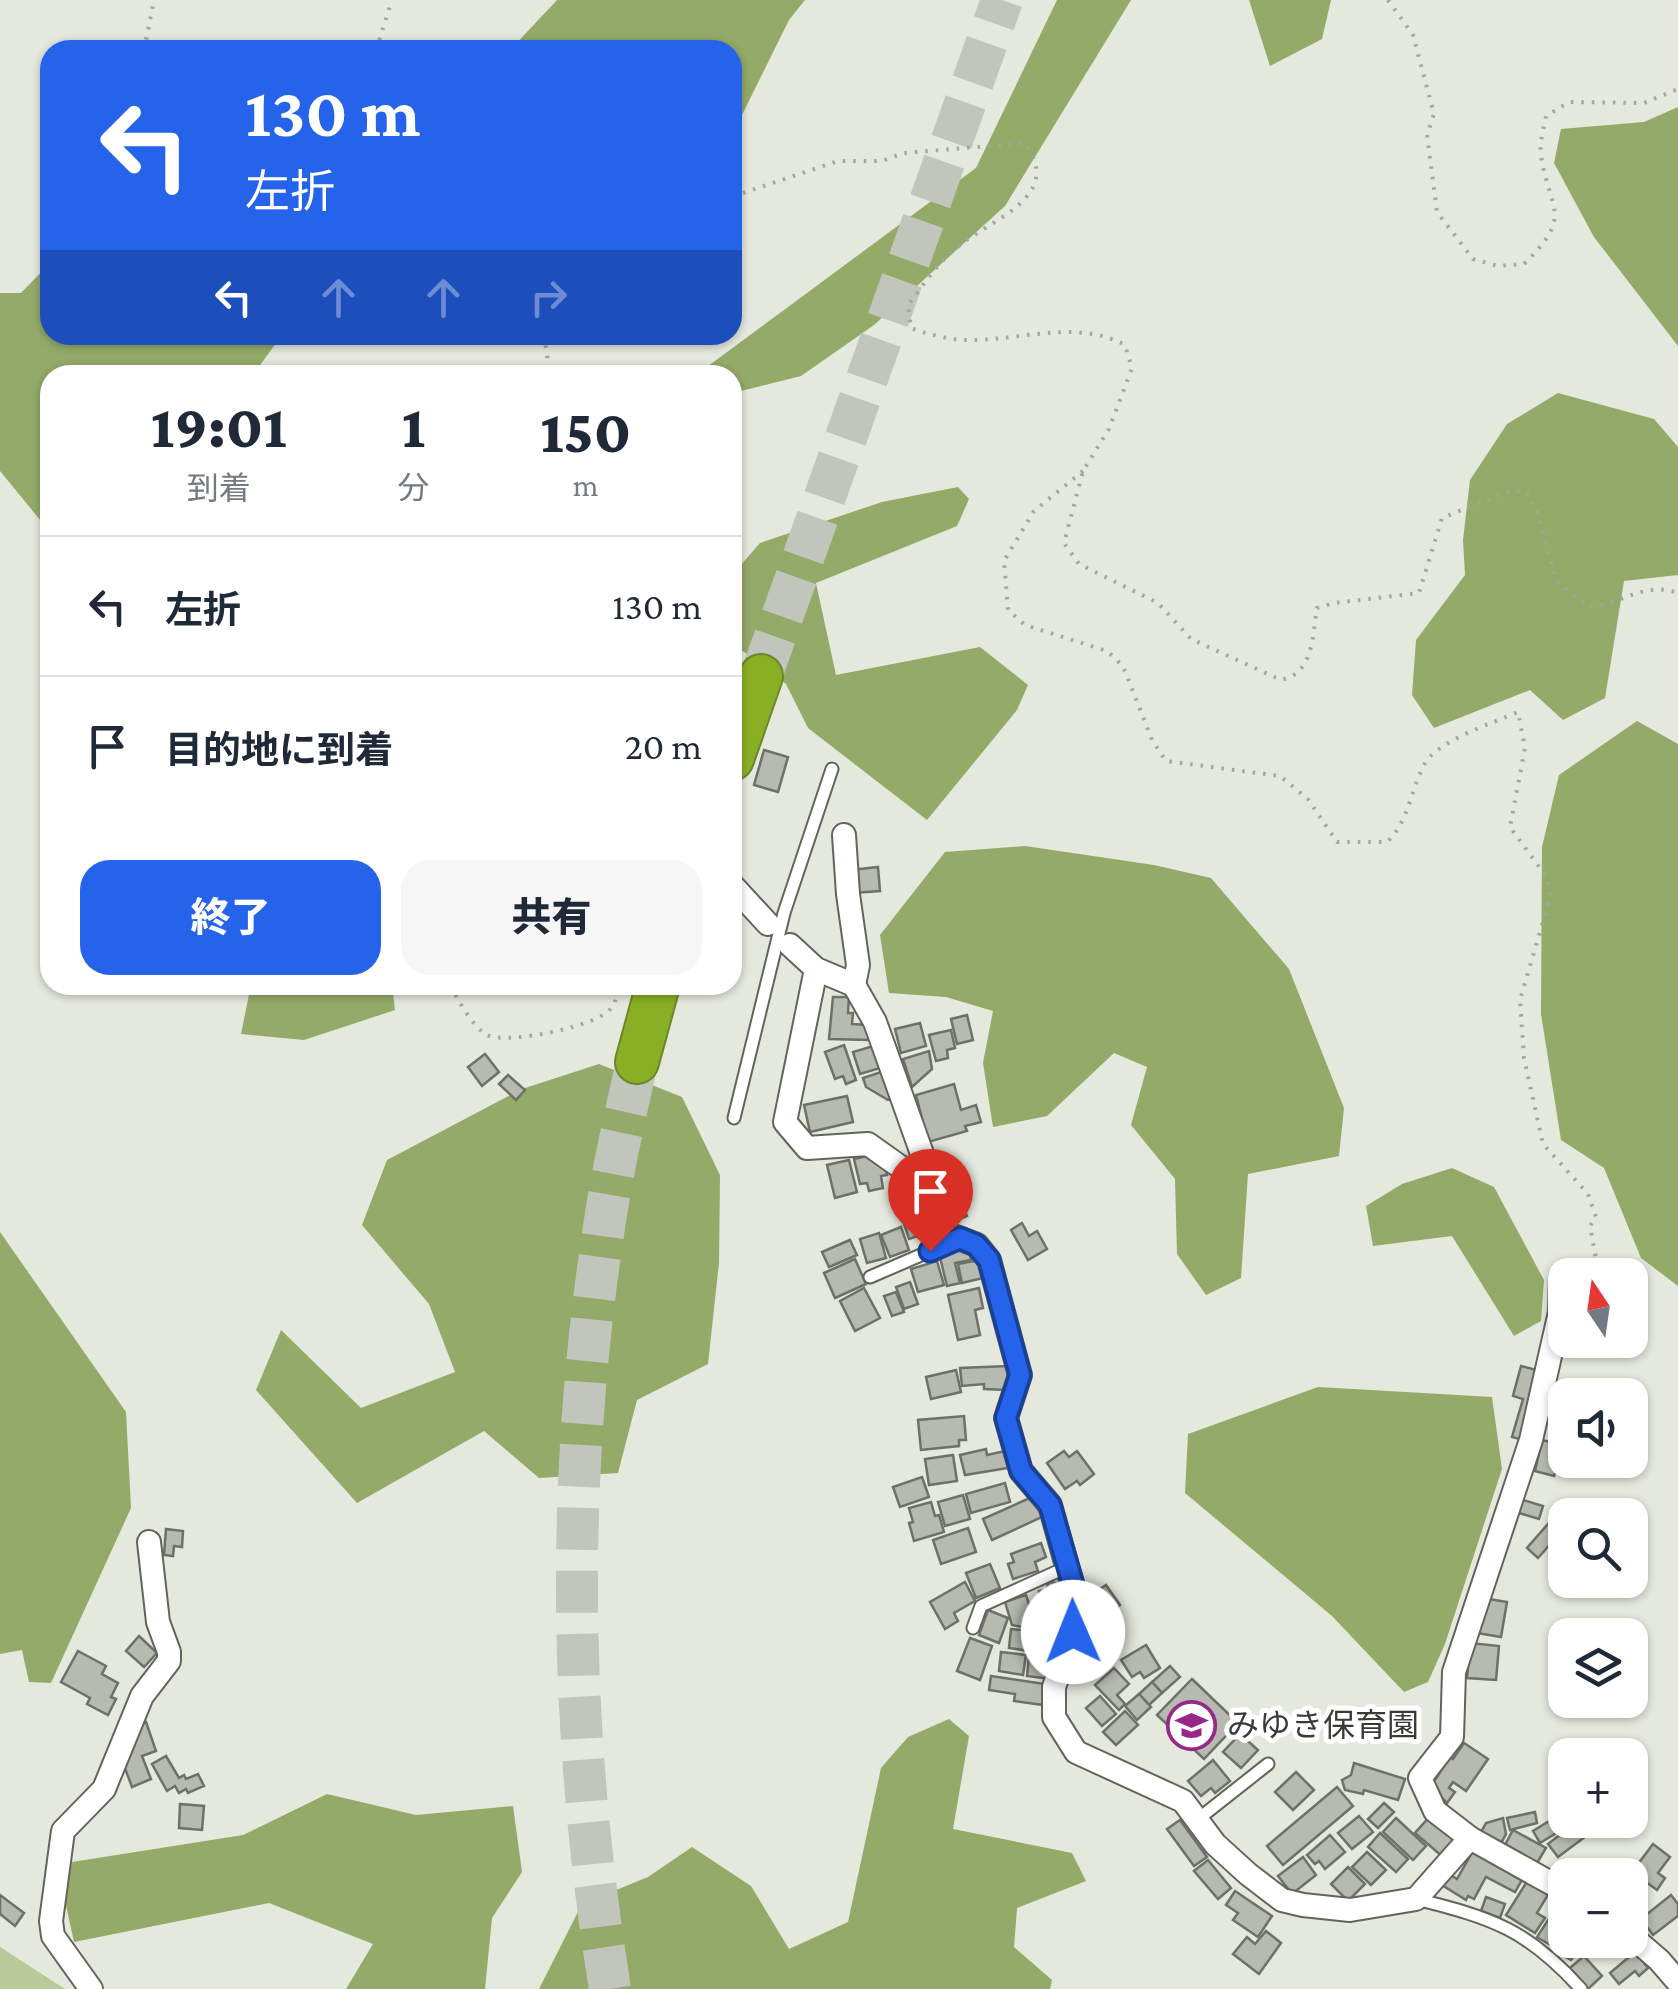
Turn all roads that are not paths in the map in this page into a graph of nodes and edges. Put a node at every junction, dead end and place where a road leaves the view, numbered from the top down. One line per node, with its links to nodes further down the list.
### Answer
1 (761, 676): 2 (highway)
2 (742, 730)
3 (832, 770): 12 (lane)
4 (844, 835): 9 (street)
5 (742, 896): 6 (street)
6 (768, 924)
7 (790, 945): 8 (street)
8 (816, 969): 9 (street); 13 (street)
9 (854, 984): 13 (street)
10 (655, 995): 11 (highway)
11 (636, 1062)
12 (734, 1118)
13 (952, 1236): 14 (lane); 17 (street)
14 (870, 1277)
15 (1549, 1358): 21 (street)
16 (148, 1542): 26 (street)
17 (1067, 1567): 18 (lane); 20 (street)
18 (972, 1628)
19 (1268, 1764): 20 (lane)
20 (1197, 1820): 23 (street)
21 (1470, 1838): 22 (street); 23 (street)
22 (1548, 1882)
23 (1416, 1900): 27 (lane)
24 (1648, 1950): 25 (street)
25 (1678, 1982)
26 (91, 1989)
27 (1581, 1989)

